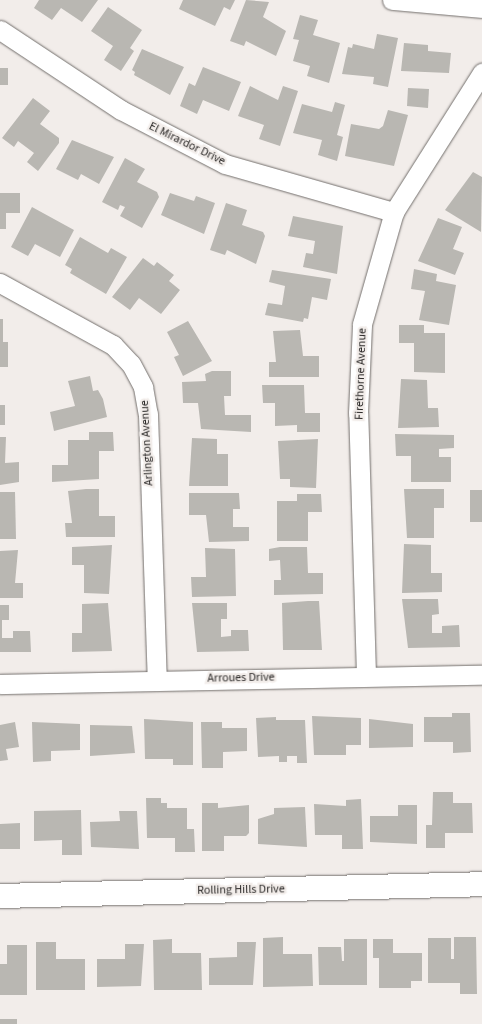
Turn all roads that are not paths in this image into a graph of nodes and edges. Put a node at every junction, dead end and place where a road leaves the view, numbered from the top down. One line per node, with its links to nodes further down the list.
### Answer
1 (392, 0): 2 (street)
2 (482, 8)
3 (0, 30): 5 (street, El Mirardor Drive)
4 (482, 73): 5 (street, Firethorne Avenue)
5 (394, 212): 7 (street, Firethorne Avenue)
6 (0, 283): 9 (street, Arlington Avenue)
7 (366, 675): 8 (street, Arroues Drive); 9 (street, Arroues Drive)
8 (482, 675)
9 (157, 680): 10 (street, Arroues Drive)
10 (0, 684)
11 (482, 884): 12 (street, Rolling Hills Drive)
12 (0, 896)

